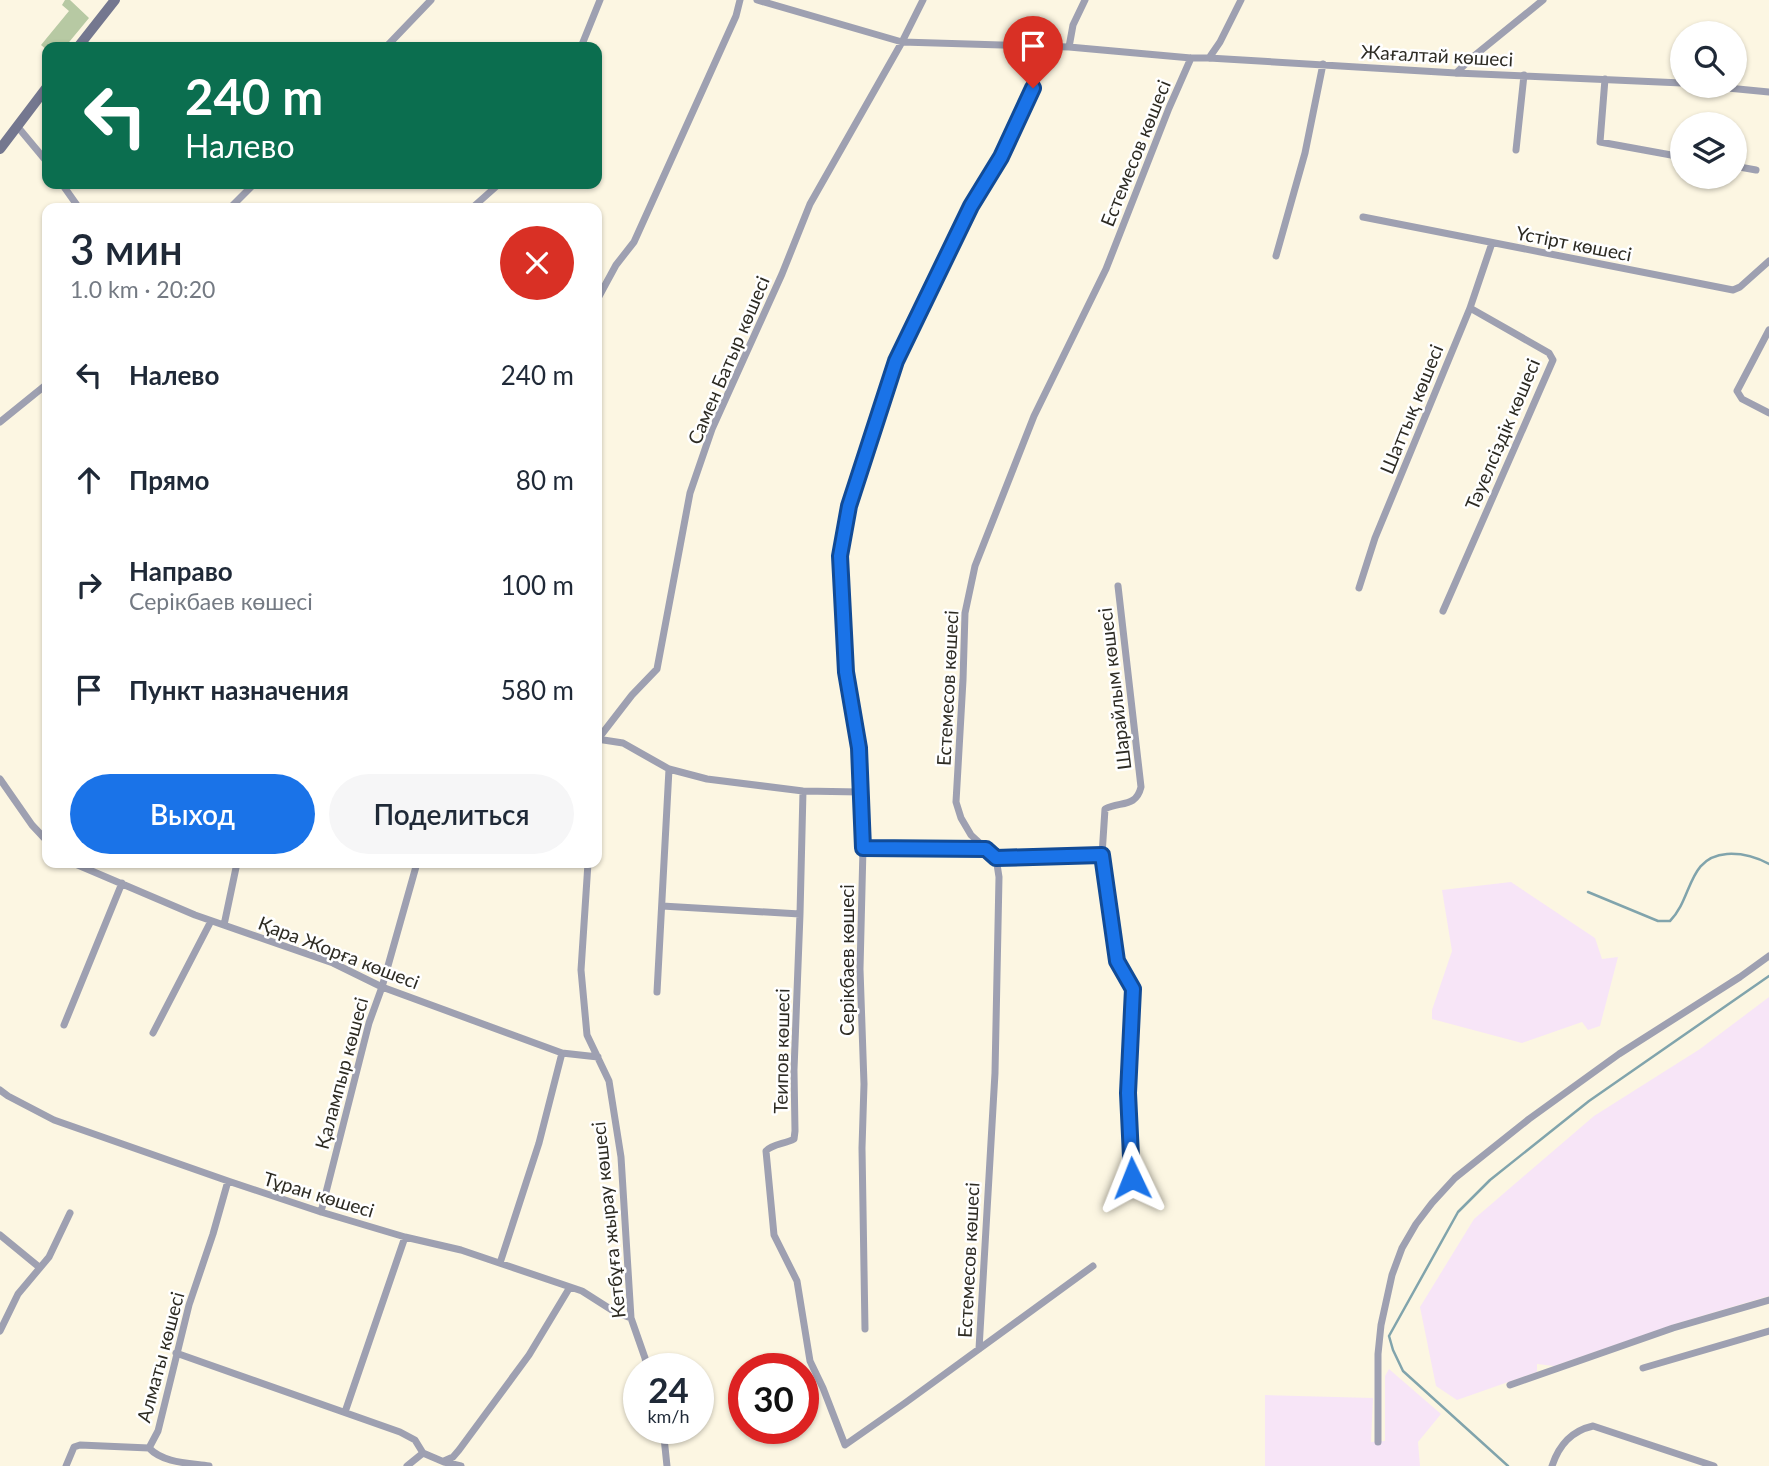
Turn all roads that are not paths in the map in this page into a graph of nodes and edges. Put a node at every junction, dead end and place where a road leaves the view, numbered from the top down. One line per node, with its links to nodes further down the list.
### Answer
1 (115, 0): 10 (main road)
2 (431, 0): 11 (street)
3 (600, 0): 12 (street)
4 (740, 0): 41 (street)
5 (757, 0): 13 (street)
6 (923, 0): 13 (street, Самен Батыр көшесі)
7 (1085, 0): 15 (street)
8 (1241, 0): 17 (street)
9 (1543, 0): 19 (street)
10 (82, 42)
11 (391, 42)
12 (583, 42)
13 (902, 42): 14 (street); 50 (street, Самен Батыр көшесі)
14 (1046, 47): 15 (street, Жағалтай көшесі); 55 (street, Серікбаев көшесі)
15 (1069, 47): 16 (street, Жағалтай көшесі)
16 (1191, 58): 17 (street, Жағалтай көшесі); 58 (street, Естемесов көшесі)
17 (1209, 58): 18 (street, Жағалтай көшесі)
18 (1323, 64): 19 (street, Жағалтай көшесі); 39 (street)
19 (1456, 72): 20 (street, Жағалтай көшесі)
20 (1524, 75): 21 (street, Жағалтай көшесі); 28 (street)
21 (1605, 79): 22 (street, Жағалтай көшесі); 29 (street)
22 (1670, 82)
23 (1747, 90): 24 (street)
24 (1769, 92)
25 (42, 93): 26 (main road)
26 (17, 126): 27 (main road); 30 (street)
27 (0, 149)
28 (1517, 150)
29 (1670, 155)
30 (42, 156)
31 (1747, 168): 32 (street)
32 (1756, 170)
33 (249, 189): 35 (street)
34 (493, 189): 36 (street)
35 (235, 203)
36 (478, 203)
37 (1363, 217): 38 (street, Үстірт көшесі)
38 (1492, 243): 40 (street, Үстірт көшесі); 42 (street, Шаттық көшесі)
39 (1276, 256)
40 (1769, 261)
41 (602, 291)
42 (1470, 308): 48 (street, Шаттық көшесі); 49 (street, Тәуелсіздік көшесі)
43 (1769, 330): 45 (street)
44 (42, 388): 46 (street)
45 (1769, 413)
46 (0, 422)
47 (1118, 586): 59 (street, Шарайлым көшесі)
48 (1359, 588)
49 (1443, 611)
50 (602, 733)
51 (602, 740): 52 (street)
52 (669, 769): 54 (street); 66 (street)
53 (0, 779): 56 (street)
54 (803, 791): 55 (street); 67 (street, Теипов көшесі)
55 (860, 792): 57 (street, Серікбаев көшесі)
56 (42, 836)
57 (863, 848): 58 (street); 90 (street, Серікбаев көшесі)
58 (986, 849): 60 (street, Естемесов көшесі)
59 (1102, 855): 60 (street); 78 (street, Шарайлым көшесі)
60 (996, 858): 93 (street, Естемесов көшесі)
61 (85, 868): 65 (street, Қара Жорға көшесі)
62 (236, 868): 69 (street)
63 (415, 868): 71 (street, Қалампыр көшесі)
64 (588, 868): 76 (street, Кетбұға жырау көшесі)
65 (122, 883): 68 (street, Қара Жорға көшесі); 73 (street)
66 (662, 906): 67 (street); 72 (street)
67 (800, 914): 93 (street, Теипов көшесі)
68 (211, 920): 69 (street, Қара Жорға көшесі); 74 (street)
69 (224, 925): 71 (street, Қара Жорға көшесі)
70 (1769, 956): 99 (street)
71 (382, 987): 75 (street, Қара Жорға көшесі); 80 (street, Қалампыр көшесі)
72 (657, 992)
73 (64, 1025)
74 (152, 1033)
75 (562, 1053): 76 (street, Қара Жорға көшесі); 84 (street)
76 (598, 1057): 89 (street, Кетбұға жырау көшесі)
77 (0, 1090): 79 (street, Тұран көшесі)
78 (1132, 1178)
79 (228, 1181): 80 (street, Тұран көшесі); 94 (street, Алматы көшесі)
80 (321, 1212): 83 (street, Тұран көшесі)
81 (70, 1213): 86 (street)
82 (0, 1235): 86 (street)
83 (405, 1237): 84 (street, Тұран көшесі); 98 (street)
84 (500, 1263): 87 (street, Тұран көшесі)
85 (1093, 1266): 93 (street)
86 (39, 1267): 91 (street)
87 (569, 1287): 89 (street, Тұран көшесі); 103 (street)
88 (1769, 1300): 97 (street)
89 (631, 1318): 95 (street, Кетбұға жырау көшесі)
90 (865, 1329)
91 (0, 1331)
92 (1769, 1331): 96 (street)
93 (979, 1349)
94 (176, 1353): 98 (street); 101 (street, Алматы көшесі)
95 (643, 1353)
96 (1643, 1368)
97 (1510, 1385)
98 (345, 1412): 102 (street)
99 (1378, 1442)
100 (665, 1444): 108 (street)
101 (149, 1448): 104 (street, Алматы көшесі); 105 (street)
102 (423, 1453): 103 (street); 106 (street)
103 (444, 1462): 107 (street)
104 (66, 1466)
105 (209, 1466)
106 (407, 1466)
107 (461, 1466)
108 (667, 1466)
109 (1552, 1466): 110 (street)
110 (1714, 1466)

